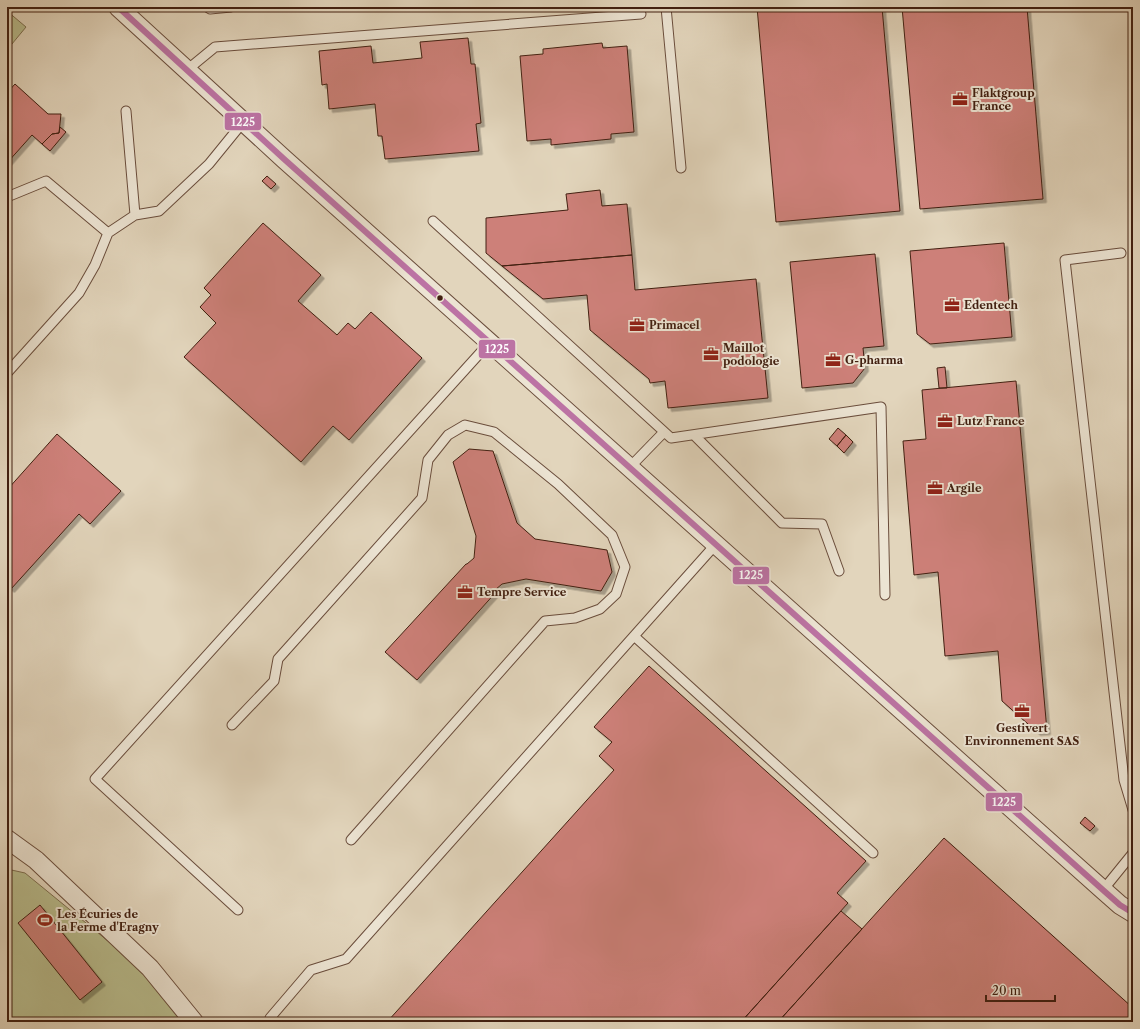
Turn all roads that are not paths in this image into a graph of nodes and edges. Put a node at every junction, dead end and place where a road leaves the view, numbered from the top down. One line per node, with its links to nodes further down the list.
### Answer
1 (118, 7): 6 (street)
2 (207, 7): 3 (lane)
3 (231, 7)
4 (666, 7): 9 (lane)
5 (641, 14): 6 (lane)
6 (187, 70): 8 (street)
7 (126, 111): 11 (lane)
8 (244, 121): 11 (lane); 15 (street)
9 (681, 168)
10 (7, 198): 13 (lane)
11 (135, 214): 13 (lane)
12 (433, 221): 17 (lane)
13 (108, 233): 16 (lane)
14 (1121, 253): 25 (lane)
15 (490, 342): 19 (street); 31 (lane)
16 (7, 373)
17 (664, 432): 18 (lane); 19 (lane)
18 (694, 435): 21 (lane); 22 (lane)
19 (630, 467): 20 (street)
20 (716, 544): 23 (lane); 30 (street)
21 (839, 571)
22 (885, 595)
23 (634, 636): 28 (lane); 34 (lane)
24 (232, 725): 27 (lane)
25 (1133, 810)
26 (7, 839): 33 (street)
27 (351, 840)
28 (872, 853)
29 (1133, 854): 30 (lane)
30 (1103, 890): 32 (street)
31 (238, 910)
32 (1133, 913)
33 (194, 1022)
34 (270, 1022)

